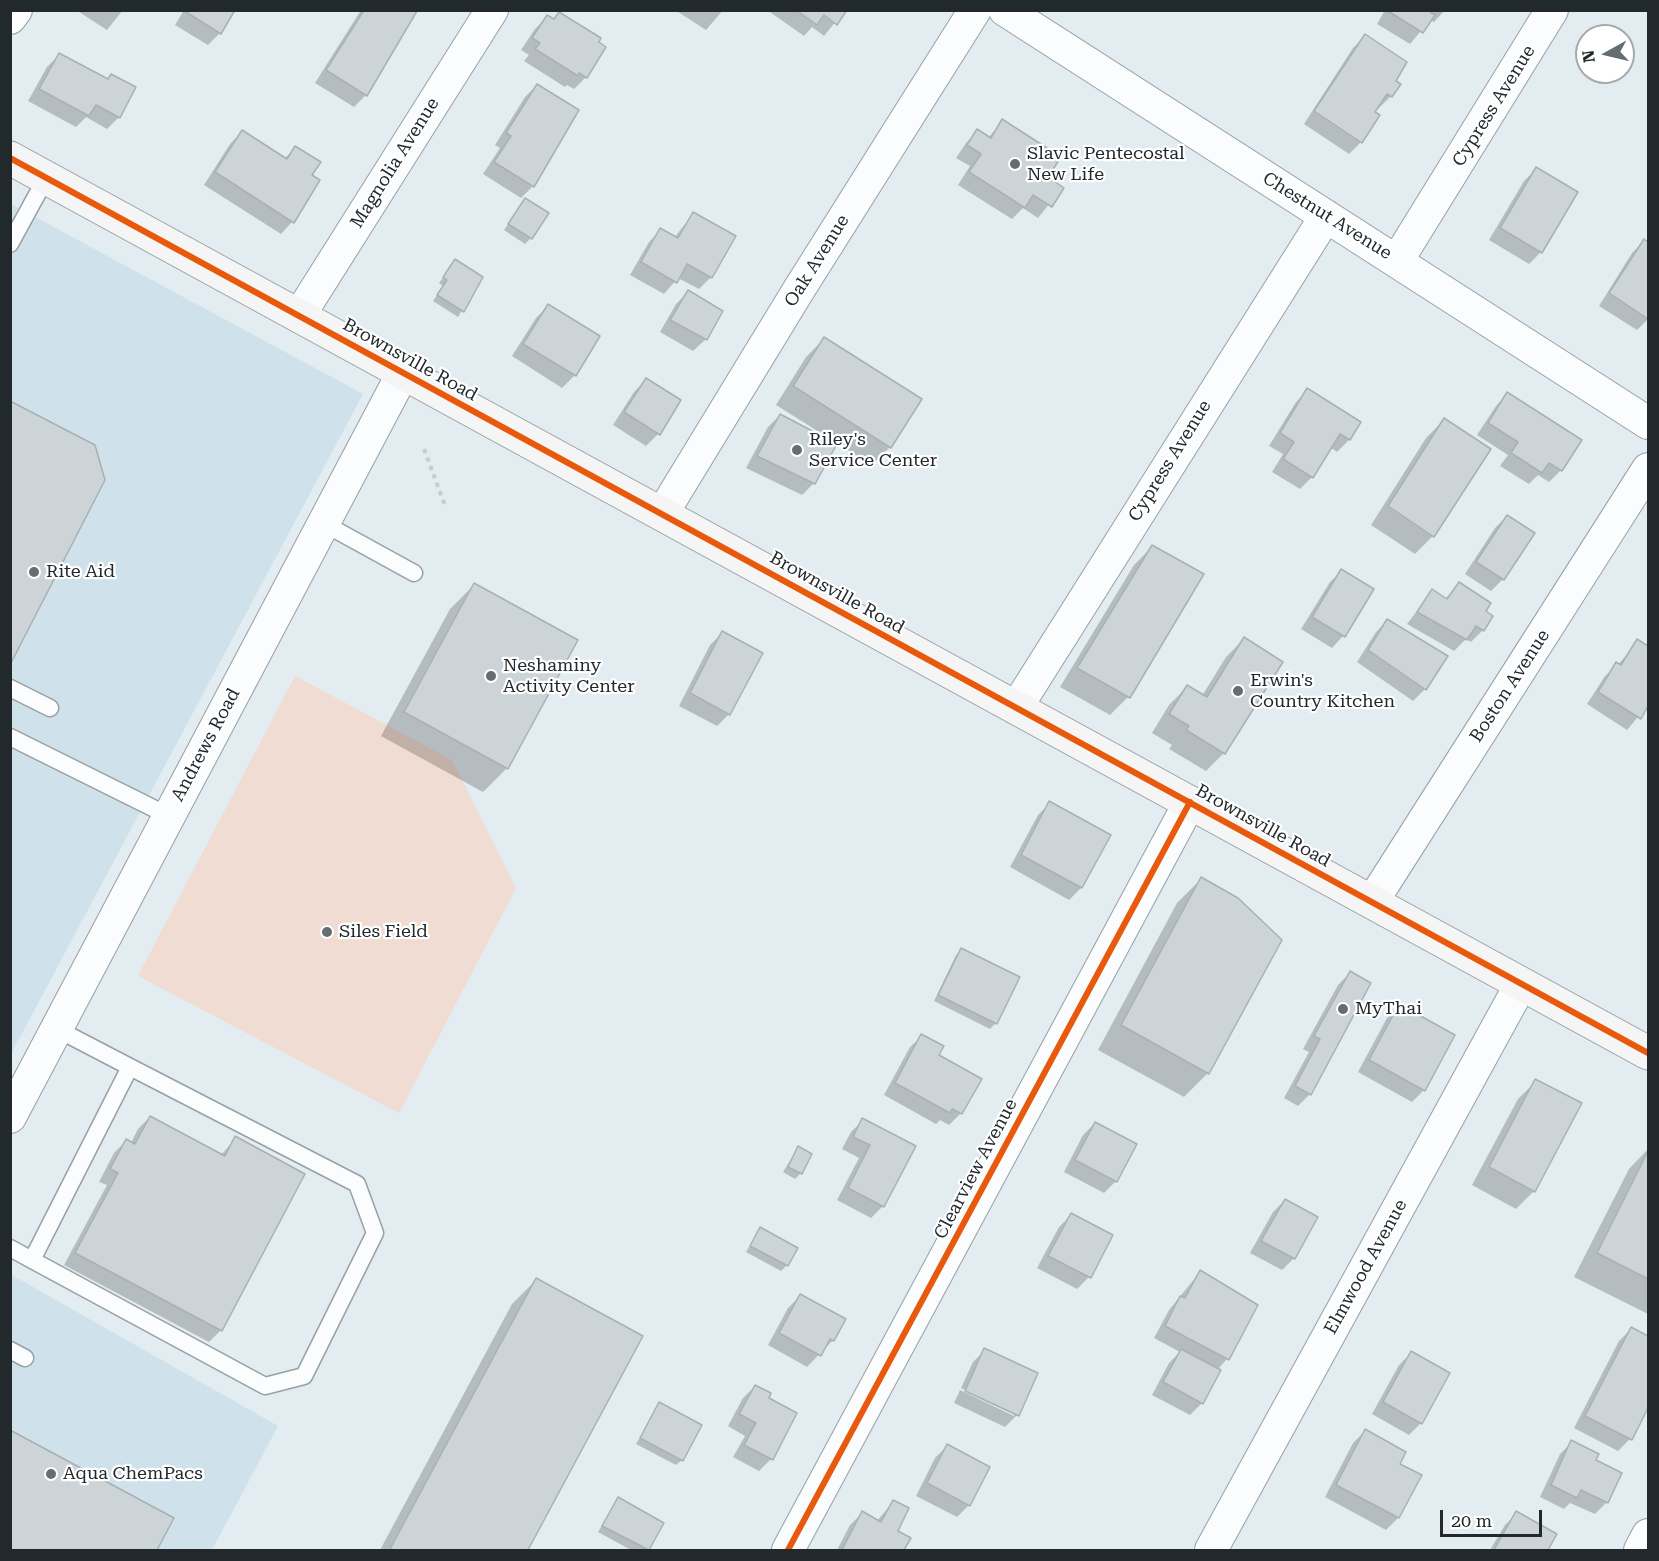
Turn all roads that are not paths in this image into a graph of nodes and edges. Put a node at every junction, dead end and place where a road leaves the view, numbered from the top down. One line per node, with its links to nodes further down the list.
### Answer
1 (16, 10): 6 (street)
2 (492, 10): 12 (street, Magnolia Avenue)
3 (975, 10): 16 (street, Oak Avenue)
4 (1005, 10): 9 (street, Chestnut Avenue)
5 (1552, 10): 11 (street, Cypress Avenue)
6 (10, 18)
7 (10, 158): 8 (street, Brownsville Road)
8 (45, 178): 10 (lane); 12 (street, Brownsville Road)
9 (1326, 216): 11 (street, Chestnut Avenue); 21 (street, Cypress Avenue)
10 (10, 244)
11 (1397, 261): 14 (street, Chestnut Avenue)
12 (299, 316): 13 (street, Brownsville Road)
13 (403, 373): 16 (street, Brownsville Road); 17 (street, Andrews Road)
14 (1648, 423)
15 (1648, 469): 25 (street, Boston Avenue)
16 (662, 514): 21 (street, Brownsville Road)
17 (323, 524): 18 (lane); 24 (street, Andrews Road)
18 (414, 573)
19 (10, 688): 20 (lane)
20 (50, 708)
21 (1016, 708): 23 (street, Brownsville Road)
22 (10, 737): 24 (lane)
23 (1190, 802): 25 (street, Brownsville Road); 34 (street, Clearview Avenue)
24 (169, 816): 27 (street, Andrews Road)
25 (1372, 902): 26 (street, Brownsville Road)
26 (1521, 984): 28 (street, Brownsville Road); 35 (street, Elmwood Avenue)
27 (57, 1029): 29 (lane); 30 (street, Andrews Road)
28 (1648, 1053)
29 (130, 1067): 32 (lane); 32 (lane)
30 (10, 1118)
31 (10, 1248): 32 (lane)
32 (32, 1260)
33 (1648, 1535): 36 (street)
34 (788, 1551)
35 (1211, 1551)
36 (1640, 1551)

